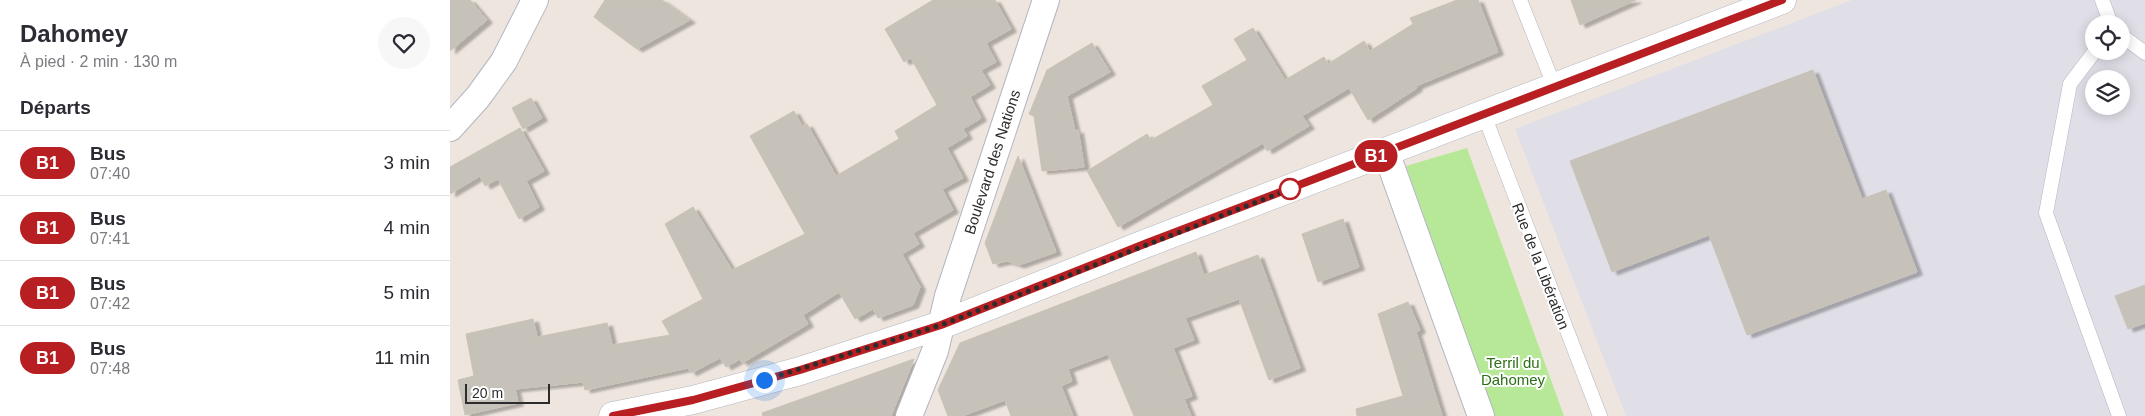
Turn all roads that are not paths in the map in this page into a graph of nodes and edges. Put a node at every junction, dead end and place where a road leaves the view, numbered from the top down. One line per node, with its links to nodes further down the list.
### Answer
1 (535, 0): 12 (street)
2 (1046, 0): 14 (street, Boulevard des Nations)
3 (1520, 0): 10 (lane)
4 (1782, 0): 10 (main road)
5 (2102, 0): 6 (lane)
6 (2108, 15)
7 (2130, 41): 8 (lane)
8 (2145, 52)
9 (2088, 60): 19 (lane)
10 (1555, 88): 11 (main road)
11 (1484, 115): 13 (main road); 18 (lane, Rue de la Libération)
12 (450, 128)
13 (1386, 152): 14 (main road); 17 (street)
14 (941, 325): 15 (main road); 16 (street, Boulevard des Nations)
15 (613, 416)
16 (909, 416)
17 (1482, 416)
18 (1600, 416)
19 (2119, 416)

